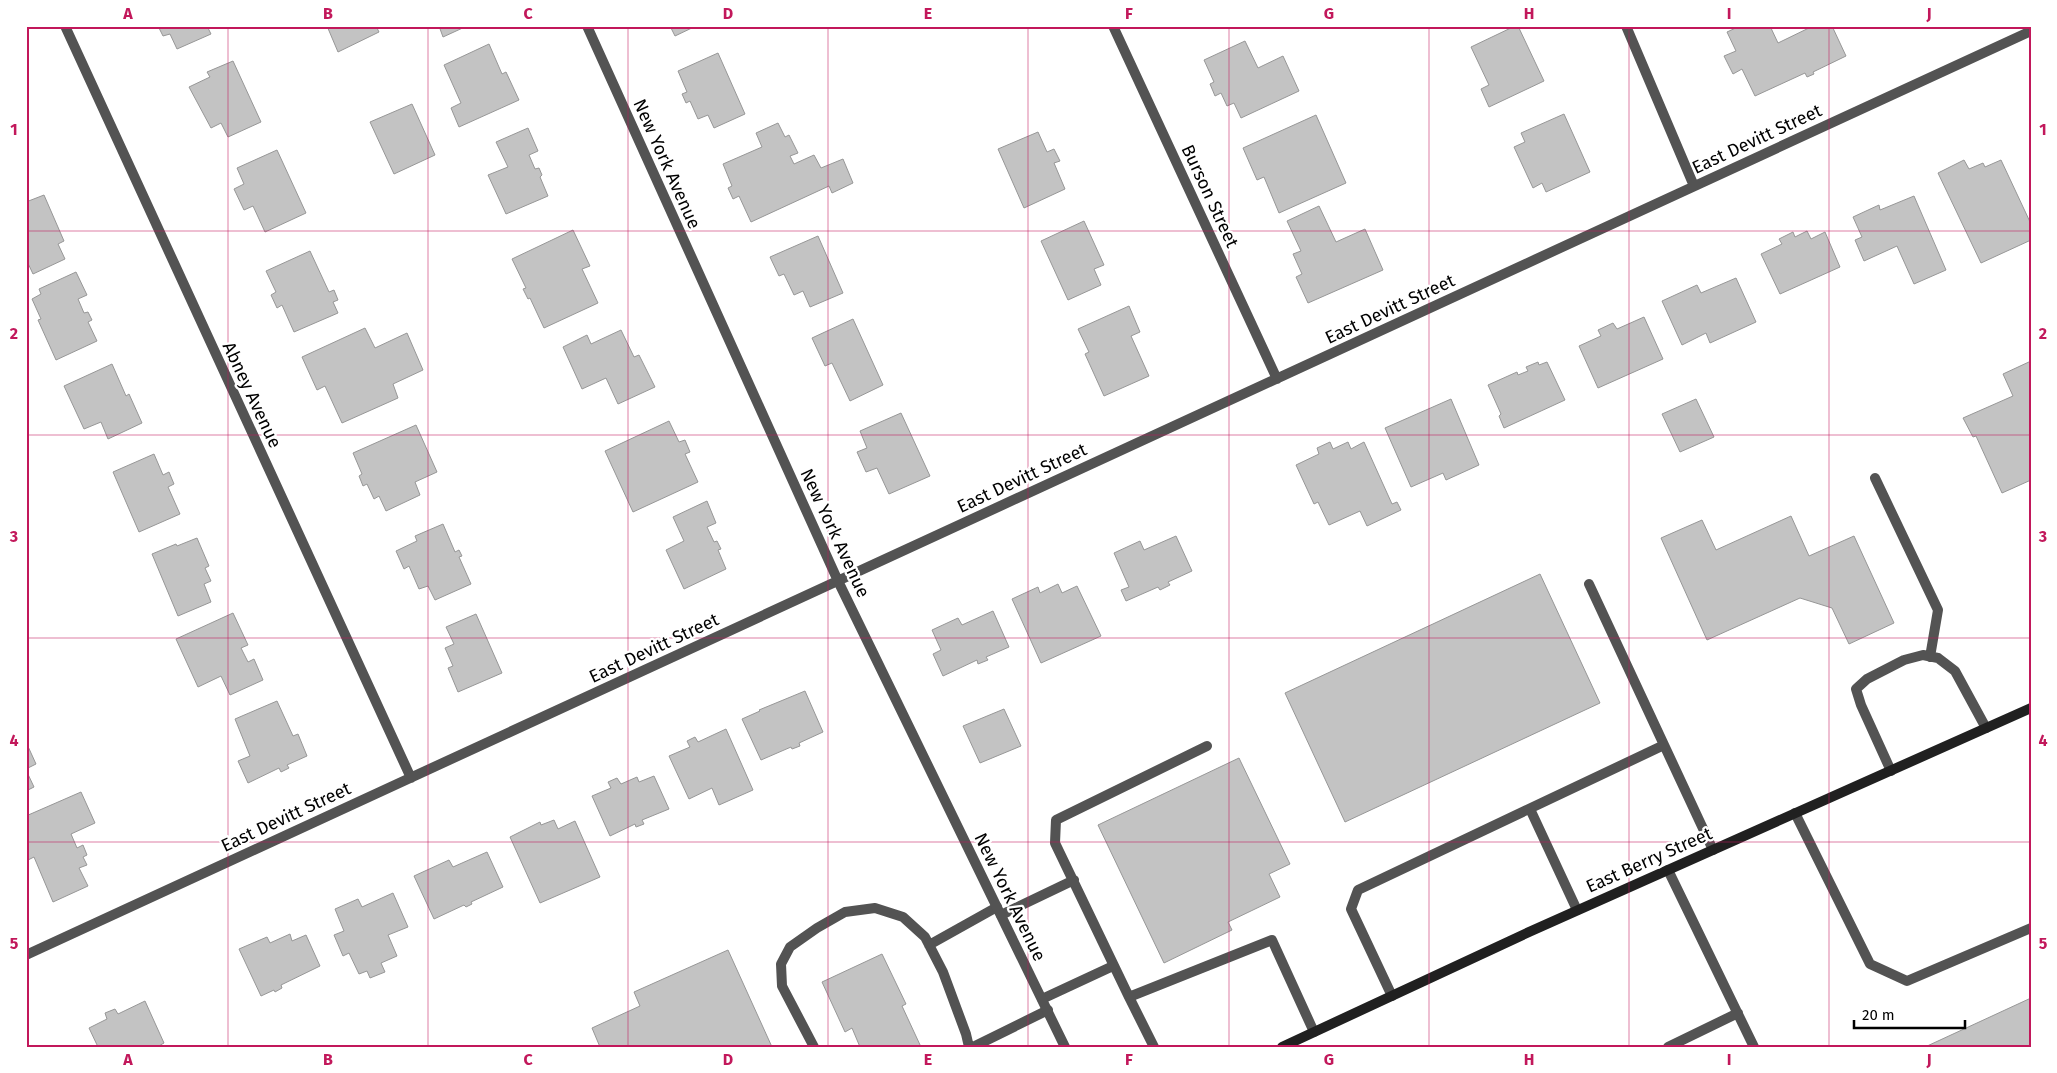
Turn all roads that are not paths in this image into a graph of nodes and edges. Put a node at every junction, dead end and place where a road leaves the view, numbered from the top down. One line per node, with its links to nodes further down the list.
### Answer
1 (66, 26): 17 (street, Abney Avenue)
2 (587, 26): 9 (street, New York Avenue)
3 (1113, 26): 7 (street, Burson Street)
4 (1626, 26): 6 (street)
5 (2031, 31): 6 (street, East Devitt Street)
6 (1694, 186): 7 (street, East Devitt Street)
7 (1277, 378): 9 (street, East Devitt Street)
8 (1875, 478): 11 (street)
9 (838, 581): 17 (street, East Devitt Street); 24 (street, New York Avenue)
10 (1589, 584): 14 (street)
11 (1930, 657): 13 (street); 16 (street)
12 (2031, 708): 13 (main road, East Berry Street)
13 (1986, 728): 16 (main road, East Berry Street)
14 (1664, 745): 18 (street); 20 (street)
15 (1207, 746): 22 (street)
16 (1890, 771): 19 (main road, East Berry Street)
17 (410, 778): 27 (street, East Devitt Street)
18 (1530, 809): 23 (street); 29 (street)
19 (1795, 813): 20 (main road, East Berry Street); 25 (street)
20 (1713, 850): 21 (main road, East Berry Street)
21 (1668, 870): 23 (main road, East Berry Street); 33 (street)
22 (1074, 880): 24 (street); 28 (street)
23 (1577, 910): 29 (main road, East Berry Street)
24 (999, 911): 26 (street); 31 (street, New York Avenue)
25 (2031, 928)
26 (929, 945): 35 (street); 36 (street)
27 (26, 955)
28 (1113, 966): 30 (street); 31 (street)
29 (1392, 996): 34 (main road, East Berry Street)
30 (1129, 997): 34 (street); 38 (street)
31 (1042, 999): 32 (street, New York Avenue)
32 (1048, 1010): 36 (street); 37 (street, New York Avenue)
33 (1738, 1013): 40 (street); 41 (street)
34 (1314, 1032): 39 (main road, East Berry Street)
35 (814, 1047)
36 (971, 1047)
37 (1065, 1047)
38 (1154, 1047)
39 (1282, 1047)
40 (1668, 1047)
41 (1754, 1047)

